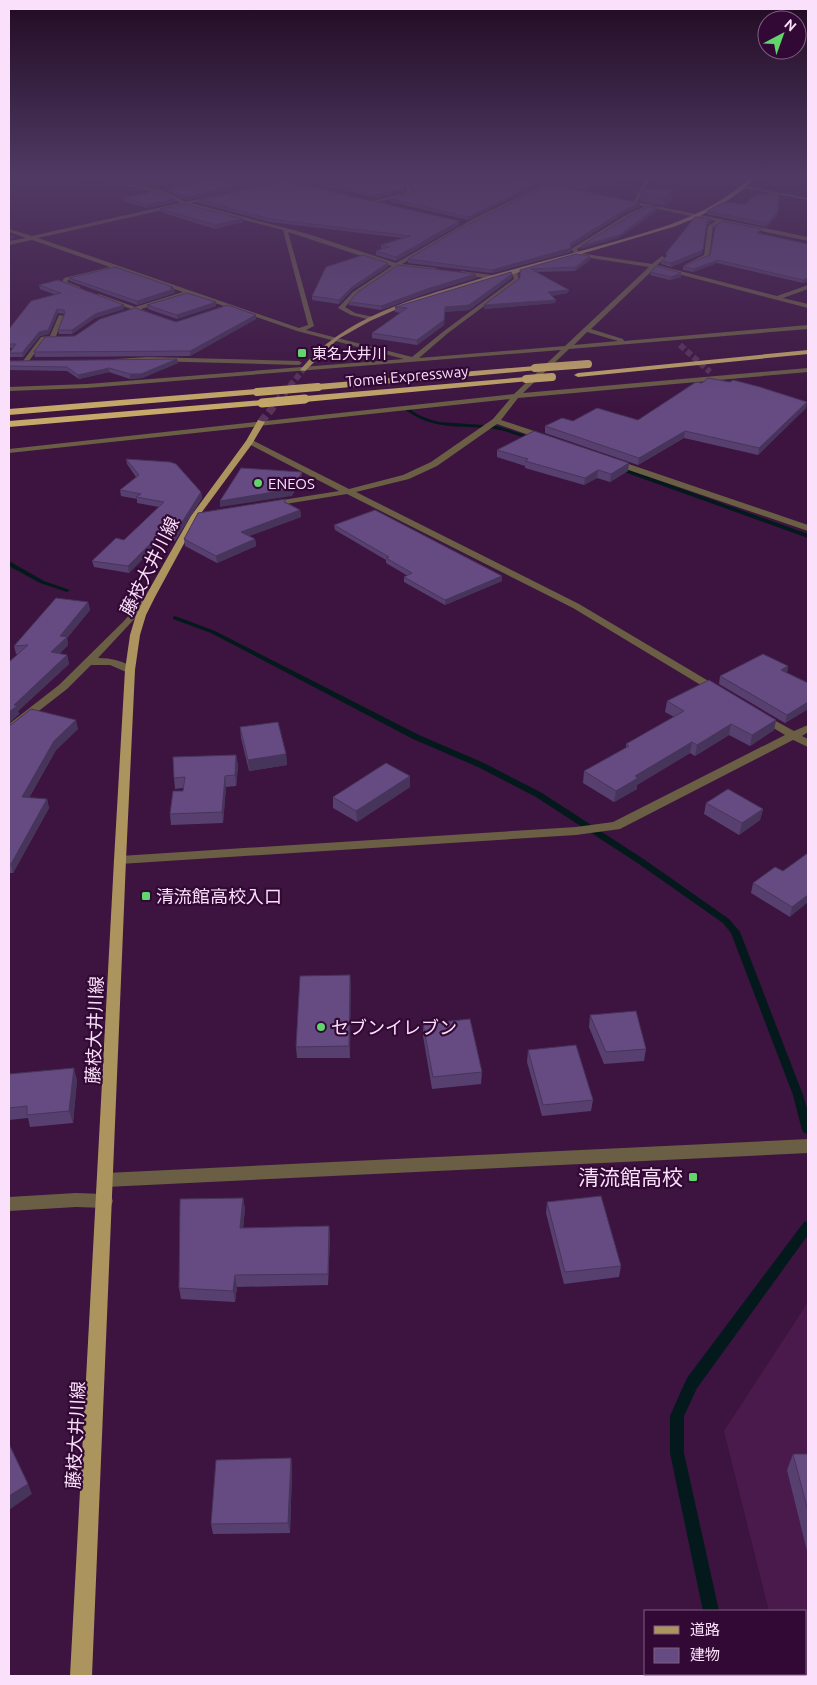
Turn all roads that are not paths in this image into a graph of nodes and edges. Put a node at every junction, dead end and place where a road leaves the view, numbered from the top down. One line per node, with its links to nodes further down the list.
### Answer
1 (74, 253): 11 (street)
2 (292, 253): 31 (street)
3 (358, 253): 9 (street)
4 (417, 253): 9 (street)
5 (582, 253): 7 (main road)
6 (707, 253): 14 (street)
7 (577, 254): 10 (street); 13 (main road)
8 (662, 258): 10 (street)
9 (396, 265): 12 (street); 29 (street)
10 (653, 266): 14 (street); 32 (street)
11 (116, 267): 18 (street); 20 (street)
12 (444, 271)
13 (514, 271): 16 (main road); 41 (street)
14 (671, 271): 21 (street)
15 (453, 272): 16 (street)
16 (490, 277): 29 (main road)
17 (808, 287): 21 (street)
18 (81, 289)
19 (90, 292): 24 (street)
20 (189, 292): 22 (street); 24 (street)
21 (777, 298): 23 (street)
22 (230, 305): 25 (street); 31 (street)
23 (808, 306)
24 (135, 309): 26 (street); 28 (street)
25 (212, 311)
26 (126, 312)
27 (61, 316): 33 (street)
28 (160, 317)
29 (371, 318): 36 (main road)
30 (808, 326): 35 (street)
31 (299, 330): 36 (street)
32 (587, 330): 37 (street); 39 (street)
33 (52, 338): 34 (street); 43 (street)
34 (66, 338)
35 (669, 338): 37 (street); 38 (street)
36 (334, 339): 41 (street); 47 (main road)
37 (628, 342): 39 (street)
38 (680, 345)
39 (569, 348): 41 (street); 54 (street)
40 (808, 352): 58 (highway, Tomei Expressway, bridge)
41 (413, 360): 48 (street)
42 (17, 361): 43 (street)
43 (26, 361): 44 (street)
44 (35, 361)
45 (111, 361): 47 (street)
46 (598, 363): 55 (highway, Tomei Expressway, bridge)
47 (310, 364): 48 (main road)
48 (303, 370): 53 (street)
49 (808, 370): 51 (street)
50 (710, 372): 51 (street)
51 (725, 378): 52 (street); 54 (street)
52 (743, 384)
53 (9, 390)
54 (516, 396): 56 (street); 57 (street)
55 (9, 412)
56 (496, 421): 59 (street); 63 (street)
57 (261, 422): 60 (main road, 藤枝大井川線); 61 (street)
58 (9, 424)
59 (553, 441)
60 (250, 442): 63 (street); 66 (main road, 藤枝大井川線)
61 (9, 451)
62 (610, 460): 65 (street)
63 (350, 491): 64 (street); 69 (street)
64 (262, 506)
65 (808, 528)
66 (150, 597): 67 (street); 68 (main road, 藤枝大井川線)
67 (88, 662): 68 (street); 72 (street)
68 (130, 670): 75 (main road, 藤枝大井川線)
69 (726, 696)
70 (752, 710): 73 (street)
71 (808, 728): 73 (street)
72 (9, 729)
73 (793, 736): 74 (street); 75 (street)
74 (808, 744)
75 (120, 860): 77 (main road, 藤枝大井川線)
76 (808, 1146): 77 (street)
77 (106, 1180): 78 (main road, 藤枝大井川線)
78 (105, 1201): 79 (street); 80 (main road, 藤枝大井川線)
79 (9, 1204)
80 (82, 1676)

